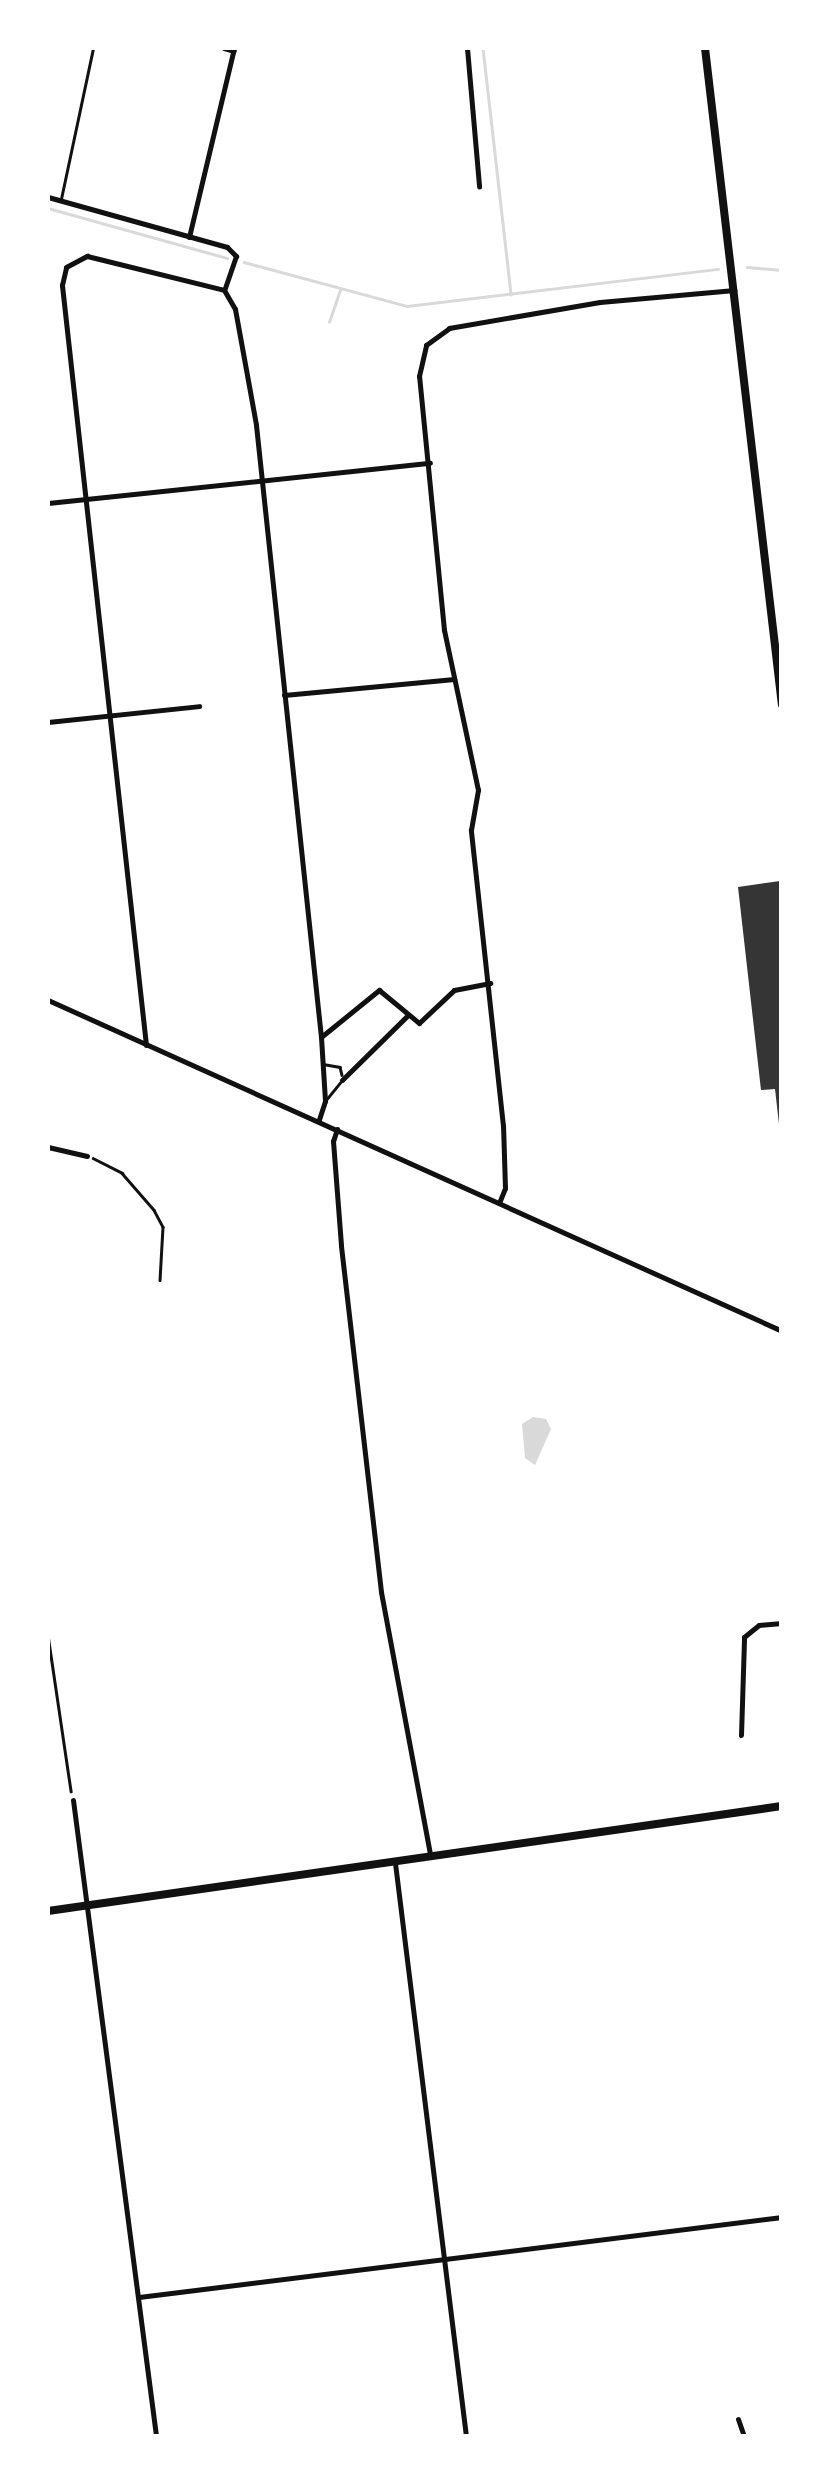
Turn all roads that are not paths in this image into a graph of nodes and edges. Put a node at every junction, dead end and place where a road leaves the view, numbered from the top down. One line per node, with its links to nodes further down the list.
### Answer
1 (93, 48): 8 (lane)
2 (224, 48): 5 (street)
3 (467, 48): 6 (street)
4 (704, 48): 11 (main road)
5 (234, 49): 9 (street)
6 (479, 186)
7 (48, 197): 8 (street)
8 (60, 200): 9 (street)
9 (189, 238): 10 (street)
10 (224, 290): 13 (street); 14 (street)
11 (734, 290): 12 (street); 18 (main road)
12 (430, 463): 13 (street); 16 (street)
13 (261, 481): 14 (street); 17 (street)
14 (87, 499): 15 (street); 20 (street)
15 (48, 503)
16 (454, 679): 17 (street); 22 (street)
17 (284, 696): 25 (street)
18 (782, 705)
19 (199, 706): 20 (street)
20 (112, 715): 21 (street); 26 (street)
21 (48, 722)
22 (490, 983): 24 (street); 34 (street)
23 (48, 1000): 26 (street)
24 (407, 1016): 25 (street); 28 (street)
25 (321, 1038): 27 (street)
26 (146, 1045): 30 (street)
27 (323, 1064): 28 (lane); 29 (street)
28 (342, 1080): 29 (lane)
29 (325, 1100): 30 (street)
30 (319, 1120): 31 (street)
31 (337, 1128): 34 (street); 40 (street)
32 (48, 1147): 33 (street)
33 (88, 1156)
34 (499, 1203): 35 (street)
35 (782, 1332)
36 (782, 1623): 37 (street)
37 (742, 1735)
38 (73, 1800): 42 (street)
39 (782, 1806): 40 (main road)
40 (431, 1858): 41 (main road)
41 (396, 1863): 42 (main road); 45 (street)
42 (90, 1908): 43 (main road); 46 (street)
43 (48, 1912)
44 (782, 2217): 45 (street)
45 (441, 2259): 46 (street); 49 (street)
46 (138, 2297): 48 (street)
47 (738, 2419): 50 (street)
48 (156, 2436)
49 (466, 2436)
50 (744, 2436)

